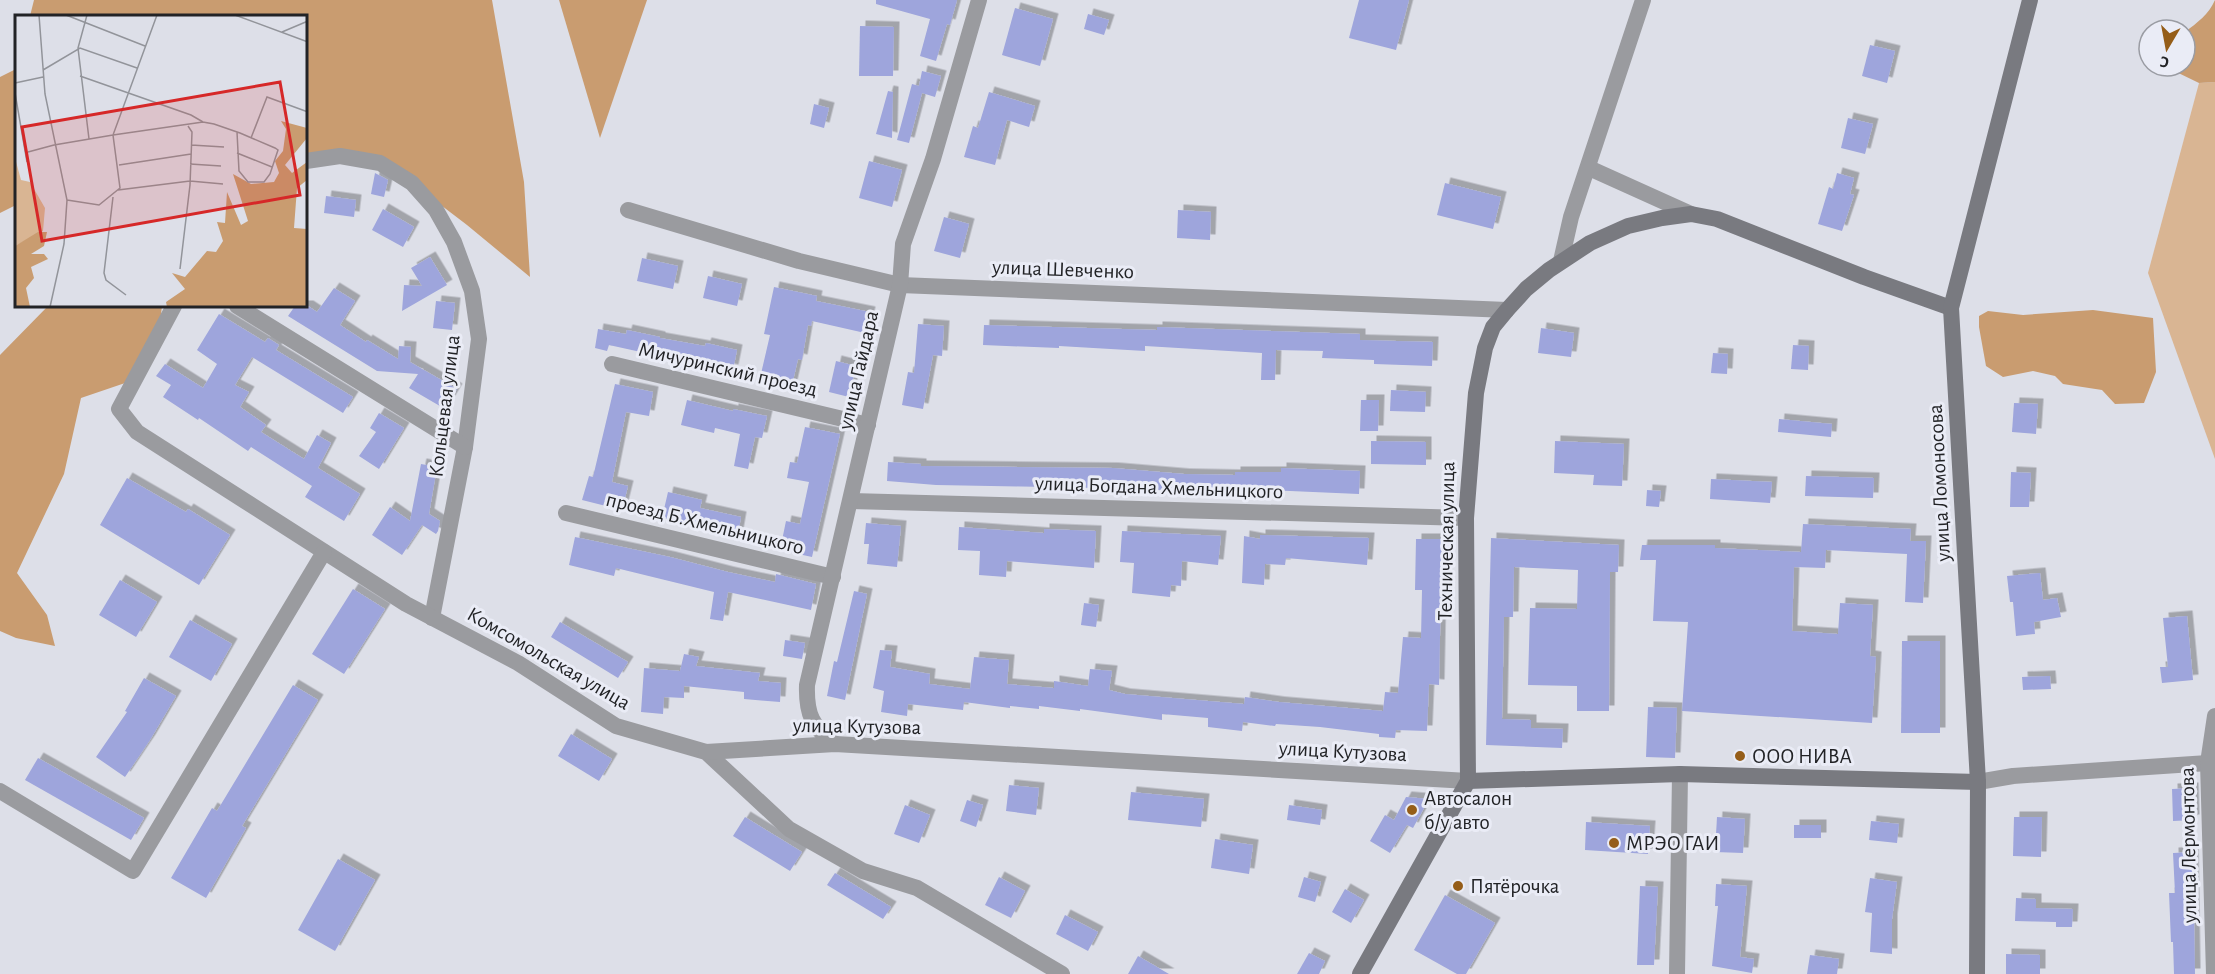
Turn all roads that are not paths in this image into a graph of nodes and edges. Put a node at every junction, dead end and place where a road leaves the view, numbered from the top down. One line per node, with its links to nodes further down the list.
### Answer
1 (979, 0): 9 (street, улица Гайдара)
2 (1643, 0): 5 (street)
3 (2030, 0): 12 (main road, улица Ломоносова)
4 (308, 160): 16 (street, Кольцевая улица)
5 (1589, 168): 7 (street); 8 (street)
6 (628, 210): 9 (street, улица Шевченко)
7 (1691, 214): 8 (main road, Техническая улица); 12 (main road)
8 (1561, 261): 13 (main road, Техническая улица)
9 (900, 285): 13 (street, улица Шевченко); 15 (street, улица Гайдара)
10 (173, 308): 20 (street, Комсомольская улица)
11 (240, 308): 16 (street)
12 (1952, 308): 29 (main road, улица Ломоносова)
13 (1507, 310): 19 (main road, Техническая улица)
14 (612, 364): 15 (street, Мичуринский проезд)
15 (868, 425): 17 (street, улица Гайдара)
16 (465, 447): 22 (street, Кольцевая улица)
17 (851, 501): 19 (street, улица Богдана Хмельницкого); 21 (street, улица Гайдара)
18 (566, 513): 21 (street, проезд Б.Хмельницкого)
19 (1466, 518): 28 (main road, Техническая улица)
20 (324, 552): 22 (street, Комсомольская улица); 30 (street)
21 (833, 577): 24 (street, улица Гайдара)
22 (432, 618): 25 (street, Комсомольская улица)
23 (2215, 716): 26 (street, улица Лермонтова)
24 (835, 744): 25 (street, улица Кутузова); 28 (street, улица Кутузова)
25 (706, 752): 31 (street, Комсомольская улица)
26 (2208, 763): 29 (street); 35 (street, улица Лермонтова)
27 (1680, 774): 28 (main road, улица Кутузова); 29 (main road, улица Кутузова); 33 (street)
28 (1468, 781): 32 (main road)
29 (1978, 782): 34 (main road, улица Ломоносова)
30 (0, 791)
31 (1062, 974)
32 (1360, 974)
33 (1677, 974)
34 (1977, 974)
35 (2214, 974)

